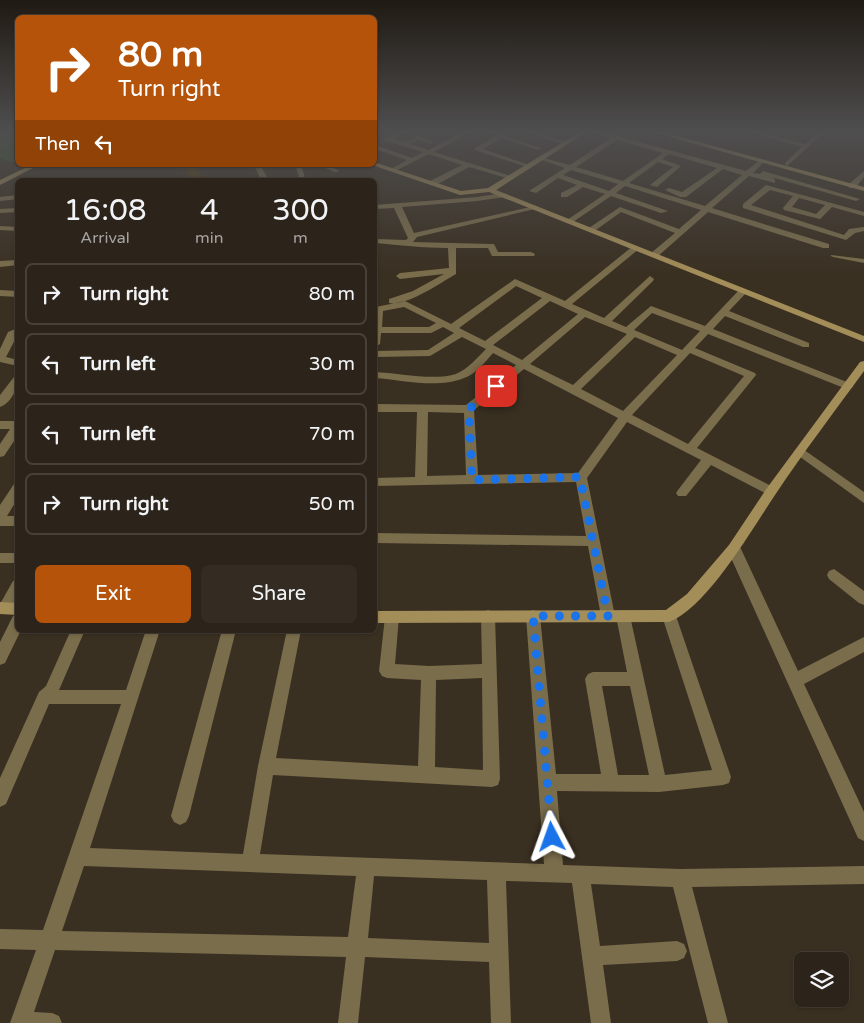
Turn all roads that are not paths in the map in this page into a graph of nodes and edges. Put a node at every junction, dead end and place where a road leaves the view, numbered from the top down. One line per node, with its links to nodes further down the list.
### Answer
1 (417, 178): 17 (street)
2 (443, 178): 17 (street)
3 (509, 178): 23 (street)
4 (555, 178): 24 (street)
5 (563, 178): 18 (street)
6 (603, 178): 19 (street)
7 (631, 178): 19 (street); 21 (street)
8 (663, 178): 21 (street)
9 (706, 178): 21 (street)
10 (742, 178): 37 (street)
11 (765, 178): 16 (street)
12 (772, 178): 31 (street)
13 (828, 178): 20 (street)
14 (832, 178): 20 (street)
15 (859, 178): 20 (street)
16 (772, 181)
17 (433, 183): 23 (street)
18 (583, 184): 25 (street); 28 (street)
19 (624, 184): 25 (street); 32 (street)
20 (853, 184): 22 (street)
21 (654, 185)
22 (864, 187)
23 (490, 190): 26 (street)
24 (532, 191)
25 (611, 193): 40 (street); 43 (street)
26 (502, 195): 34 (street); 36 (street)
27 (798, 195): 33 (street); 33 (street); 45 (street)
28 (564, 196)
29 (15, 198): 30 (street)
30 (0, 199)
31 (856, 199)
32 (678, 200): 37 (street); 40 (street)
33 (831, 204): 41 (street)
34 (397, 206): 35 (street); 49 (street)
35 (377, 207)
36 (535, 208): 43 (street); 49 (street)
37 (706, 209): 47 (street); 52 (street)
38 (15, 210): 39 (street)
39 (0, 211)
40 (664, 211): 42 (street)
41 (864, 214)
42 (651, 221): 46 (street); 47 (street)
43 (570, 222): 46 (street)
44 (9, 229): 48 (street)
45 (864, 229)
46 (590, 230): 53 (street)
47 (680, 232): 55 (street)
48 (0, 240)
49 (410, 240): 50 (street); 51 (street)
50 (377, 241)
51 (452, 246): 54 (street); 60 (street)
52 (826, 246)
53 (636, 248): 55 (street); 68 (street)
54 (531, 254)
55 (654, 255): 63 (street)
56 (833, 256): 57 (lane)
57 (864, 261)
58 (15, 262): 59 (street)
59 (0, 264)
60 (453, 270): 61 (street); 67 (street)
61 (400, 276)
62 (650, 279): 72 (street)
63 (743, 291): 70 (street); 80 (street)
64 (0, 293): 65 (street)
65 (15, 294)
66 (549, 297): 68 (street); 73 (street); 82 (street)
67 (392, 301)
68 (566, 305): 71 (street)
69 (377, 309): 73 (street)
70 (723, 312): 76 (street); 81 (street)
71 (584, 314): 72 (street); 86 (street)
72 (605, 322): 79 (street)
73 (452, 328): 75 (street); 82 (street); 84 (street)
74 (15, 329): 77 (street)
75 (377, 330)
76 (706, 330): 79 (street); 83 (street); 90 (street)
77 (0, 331)
78 (15, 332): 85 (street)
79 (630, 332): 83 (street); 91 (street)
80 (864, 339)
81 (806, 345)
82 (489, 347): 86 (street); 88 (street)
83 (686, 352): 96 (street); 100 (street)
84 (377, 354)
85 (6, 361)
86 (524, 364): 91 (street); 95 (street)
87 (864, 364): 90 (street)
88 (377, 375)
89 (15, 383): 92 (street)
90 (848, 386): 101 (street)
91 (574, 390): 96 (street)
92 (0, 403)
93 (377, 408): 94 (street)
94 (424, 408): 95 (street); 106 (street)
95 (469, 409): 105 (street)
96 (625, 416): 100 (street); 104 (street)
97 (0, 425): 98 (street)
98 (15, 425)
99 (15, 430): 102 (street)
100 (690, 449): 103 (street)
101 (800, 451): 108 (street); 111 (street)
102 (0, 453)
103 (709, 459): 108 (street); 110 (street)
104 (580, 477): 105 (street); 116 (street)
105 (472, 480): 106 (street)
106 (421, 481): 107 (street)
107 (377, 482)
108 (771, 491): 117 (street)
109 (15, 493): 112 (street)
110 (682, 493)
111 (864, 498)
112 (0, 516)
113 (0, 521): 114 (street)
114 (15, 521)
115 (377, 538): 116 (street)
116 (594, 541): 127 (street)
117 (734, 549): 128 (street); 140 (street)
118 (0, 558): 119 (street)
119 (15, 558)
120 (834, 575): 122 (street)
121 (15, 592): 123 (street)
122 (864, 600)
123 (8, 608)
124 (392, 616): 125 (street); 129 (street); 138 (street)
125 (488, 616): 126 (street); 137 (street)
126 (533, 616): 127 (street); 145 (street)
127 (616, 616): 128 (street); 139 (street)
128 (669, 616): 147 (street)
129 (377, 617)
130 (15, 626): 136 (street)
131 (77, 633): 141 (street)
132 (152, 633): 142 (street)
133 (228, 633): 149 (street)
134 (293, 633): 143 (street)
135 (864, 644): 140 (street)
136 (0, 658)
137 (489, 670): 138 (street); 144 (street)
138 (429, 673): 144 (street)
139 (638, 679): 146 (street); 147 (street)
140 (794, 681): 150 (street)
141 (44, 697): 142 (street); 148 (street)
142 (131, 697): 151 (street)
143 (266, 766): 144 (street); 152 (street)
144 (426, 775)
145 (548, 782): 146 (street); 155 (street)
146 (611, 783): 147 (street)
147 (659, 784)
148 (0, 798)
149 (180, 816)
150 (864, 832)
151 (78, 857): 152 (street); 160 (street)
152 (250, 863): 153 (street)
153 (366, 867): 154 (street); 161 (street)
154 (496, 871): 155 (street); 163 (street)
155 (554, 874): 156 (street)
156 (580, 874): 158 (street); 164 (street)
157 (864, 875): 158 (street)
158 (680, 878): 170 (street)
159 (0, 939): 160 (street)
160 (49, 941): 161 (street); 165 (street)
161 (357, 947): 163 (street); 167 (street)
162 (677, 951): 164 (street)
163 (499, 953): 168 (street)
164 (592, 956): 169 (street)
165 (20, 1022): 166 (street)
166 (52, 1023)
167 (348, 1023)
168 (501, 1023)
169 (601, 1023)
170 (718, 1023)

